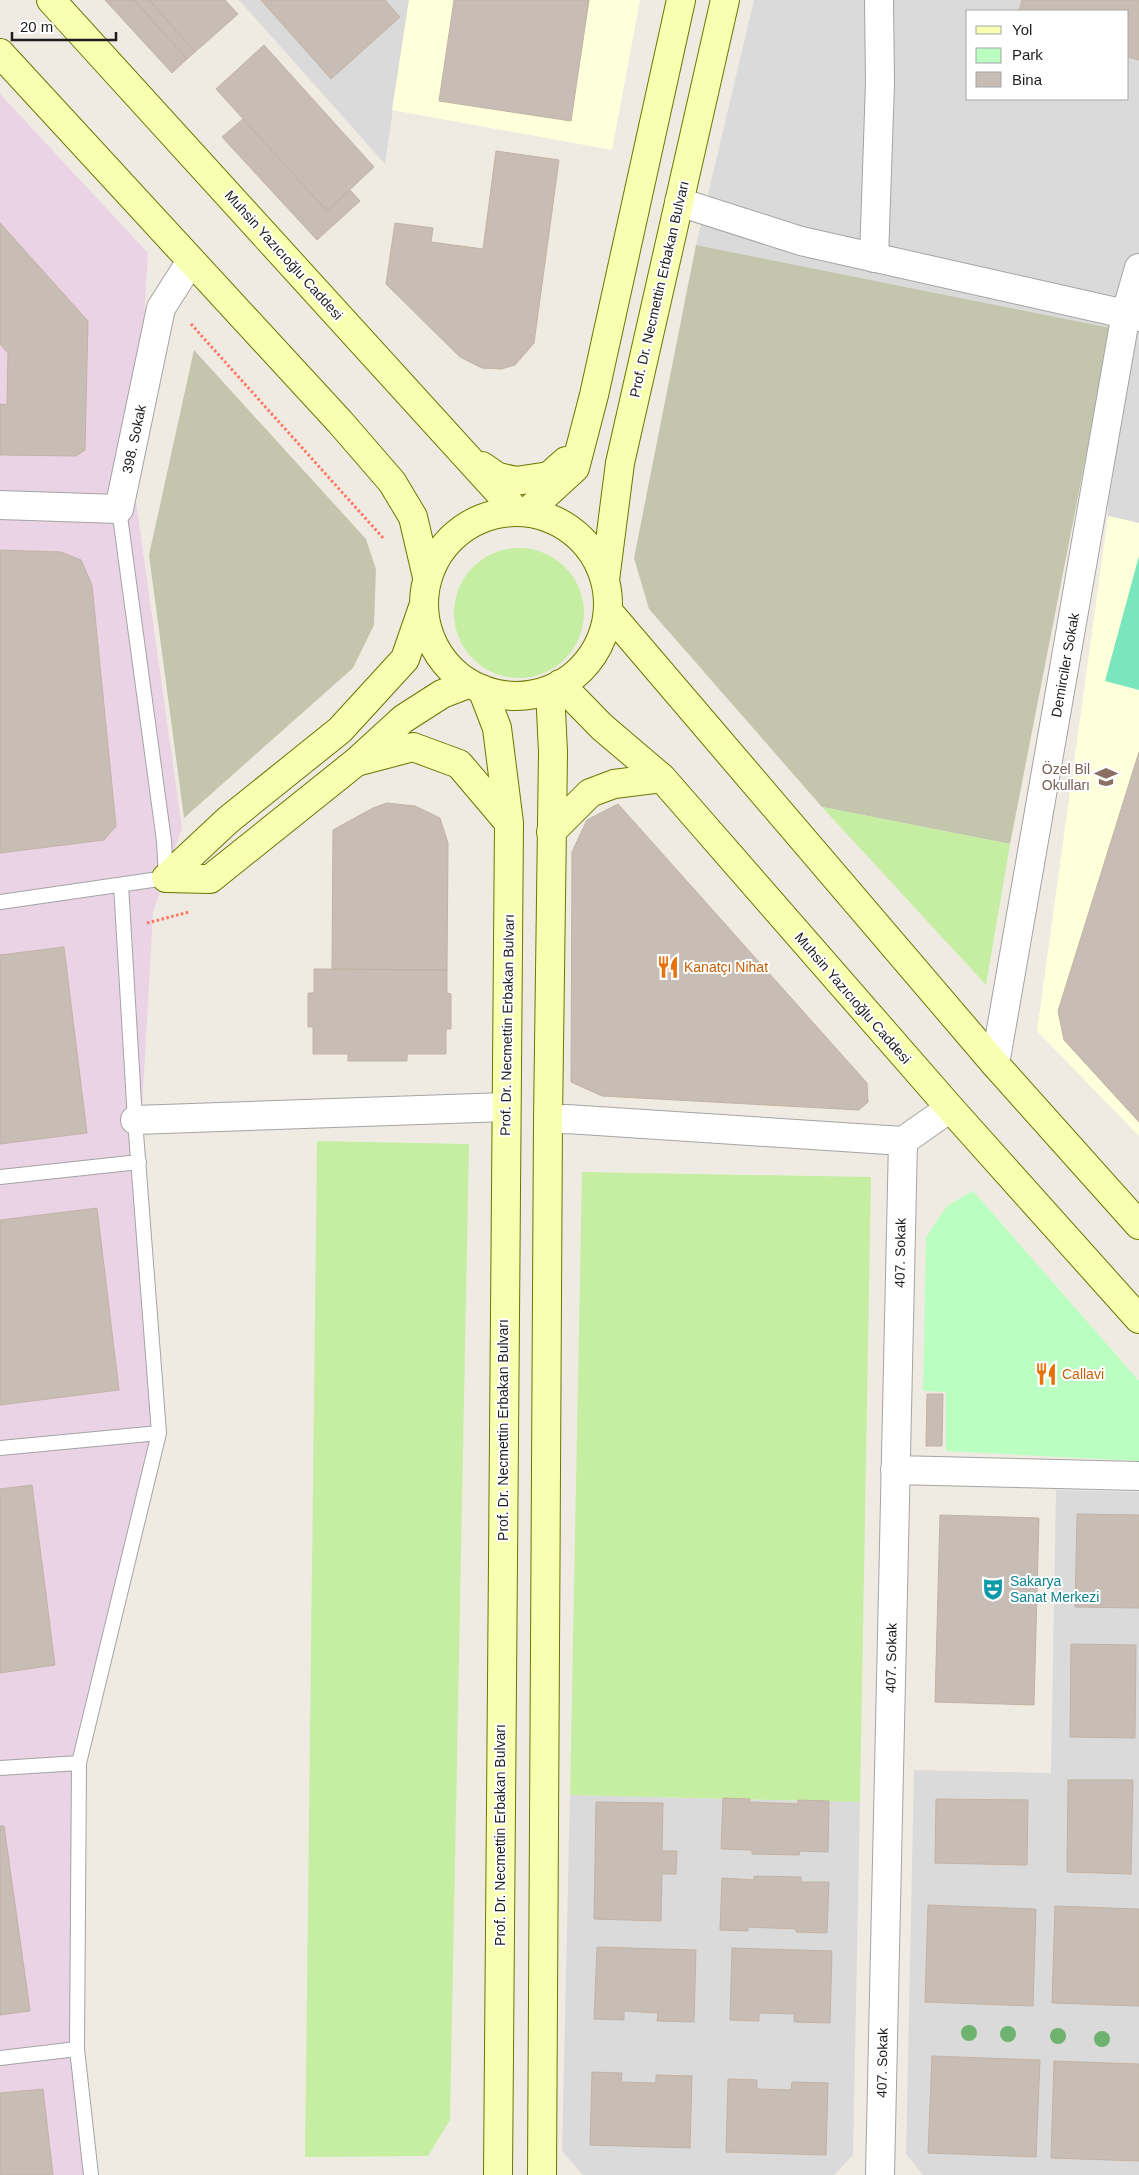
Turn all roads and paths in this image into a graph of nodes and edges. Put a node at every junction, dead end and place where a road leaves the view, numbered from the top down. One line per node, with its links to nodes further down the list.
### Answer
1 (51, 0): 13 (main road, Muhsin Yazıcıoğlu Caddesi)
2 (681, 0): 12 (main road)
3 (725, 0): 6 (main road, Prof. Dr. Necmettin Erbakan Bulvarı)
4 (879, 0): 7 (street)
5 (0, 53): 8 (main road)
6 (679, 202): 7 (street); 19 (main road, Prof. Dr. Necmettin Erbakan Bulvarı)
7 (874, 258): 11 (street)
8 (191, 261): 10 (street, 398. Sokak); 18 (main road)
9 (1139, 268): 11 (street, Demirciler Sokak)
10 (167, 297): 15 (street, 398. Sokak); 17 (path)
11 (1133, 315): 33 (street, Demirciler Sokak)
12 (594, 395): 13 (main road); 16 (main road)
13 (465, 455): 16 (main road, Muhsin Yazıcıoğlu Caddesi)
14 (0, 505): 15 (street)
15 (119, 509): 28 (lane)
16 (522, 511): 18 (main road); 19 (main road)
17 (387, 542)
18 (427, 577): 20 (main road)
19 (605, 580): 21 (main road)
20 (423, 607): 22 (main road); 28 (main road)
21 (608, 611): 23 (main road); 33 (main road)
22 (475, 687): 23 (main road); 24 (main road); 26 (main road, Prof. Dr. Necmettin Erbakan Bulvarı)
23 (555, 687): 25 (main road, Muhsin Yazıcıoğlu Caddesi); 27 (main road)
24 (356, 762): 26 (main road); 28 (main road)
25 (662, 778): 27 (main road); 35 (main road, Muhsin Yazıcıoğlu Caddesi)
26 (509, 823): 34 (main road, Prof. Dr. Necmettin Erbakan Bulvarı)
27 (551, 832): 37 (main road)
28 (166, 878): 29 (lane)
29 (121, 884): 30 (lane); 32 (lane)
30 (0, 902)
31 (198, 908): 32 (path)
32 (124, 928): 36 (lane)
33 (995, 1064): 41 (main road)
34 (506, 1107): 36 (street); 52 (main road, Prof. Dr. Necmettin Erbakan Bulvarı)
35 (950, 1108): 38 (street); 42 (main road, Muhsin Yazıcıoğlu Caddesi)
36 (135, 1120): 39 (lane)
37 (548, 1120): 38 (street); 53 (main road)
38 (903, 1141): 45 (street, 407. Sokak)
39 (139, 1162): 40 (lane); 43 (lane)
40 (0, 1177)
41 (1139, 1225)
42 (1139, 1319)
43 (159, 1433): 44 (lane); 47 (lane)
44 (0, 1448)
45 (895, 1470): 46 (street); 54 (street, 407. Sokak)
46 (1139, 1476)
47 (79, 1763): 48 (lane); 49 (lane)
48 (0, 1768)
49 (77, 2049): 50 (lane); 51 (lane)
50 (0, 2058)
51 (91, 2175)
52 (498, 2175)
53 (542, 2175)
54 (880, 2175)

